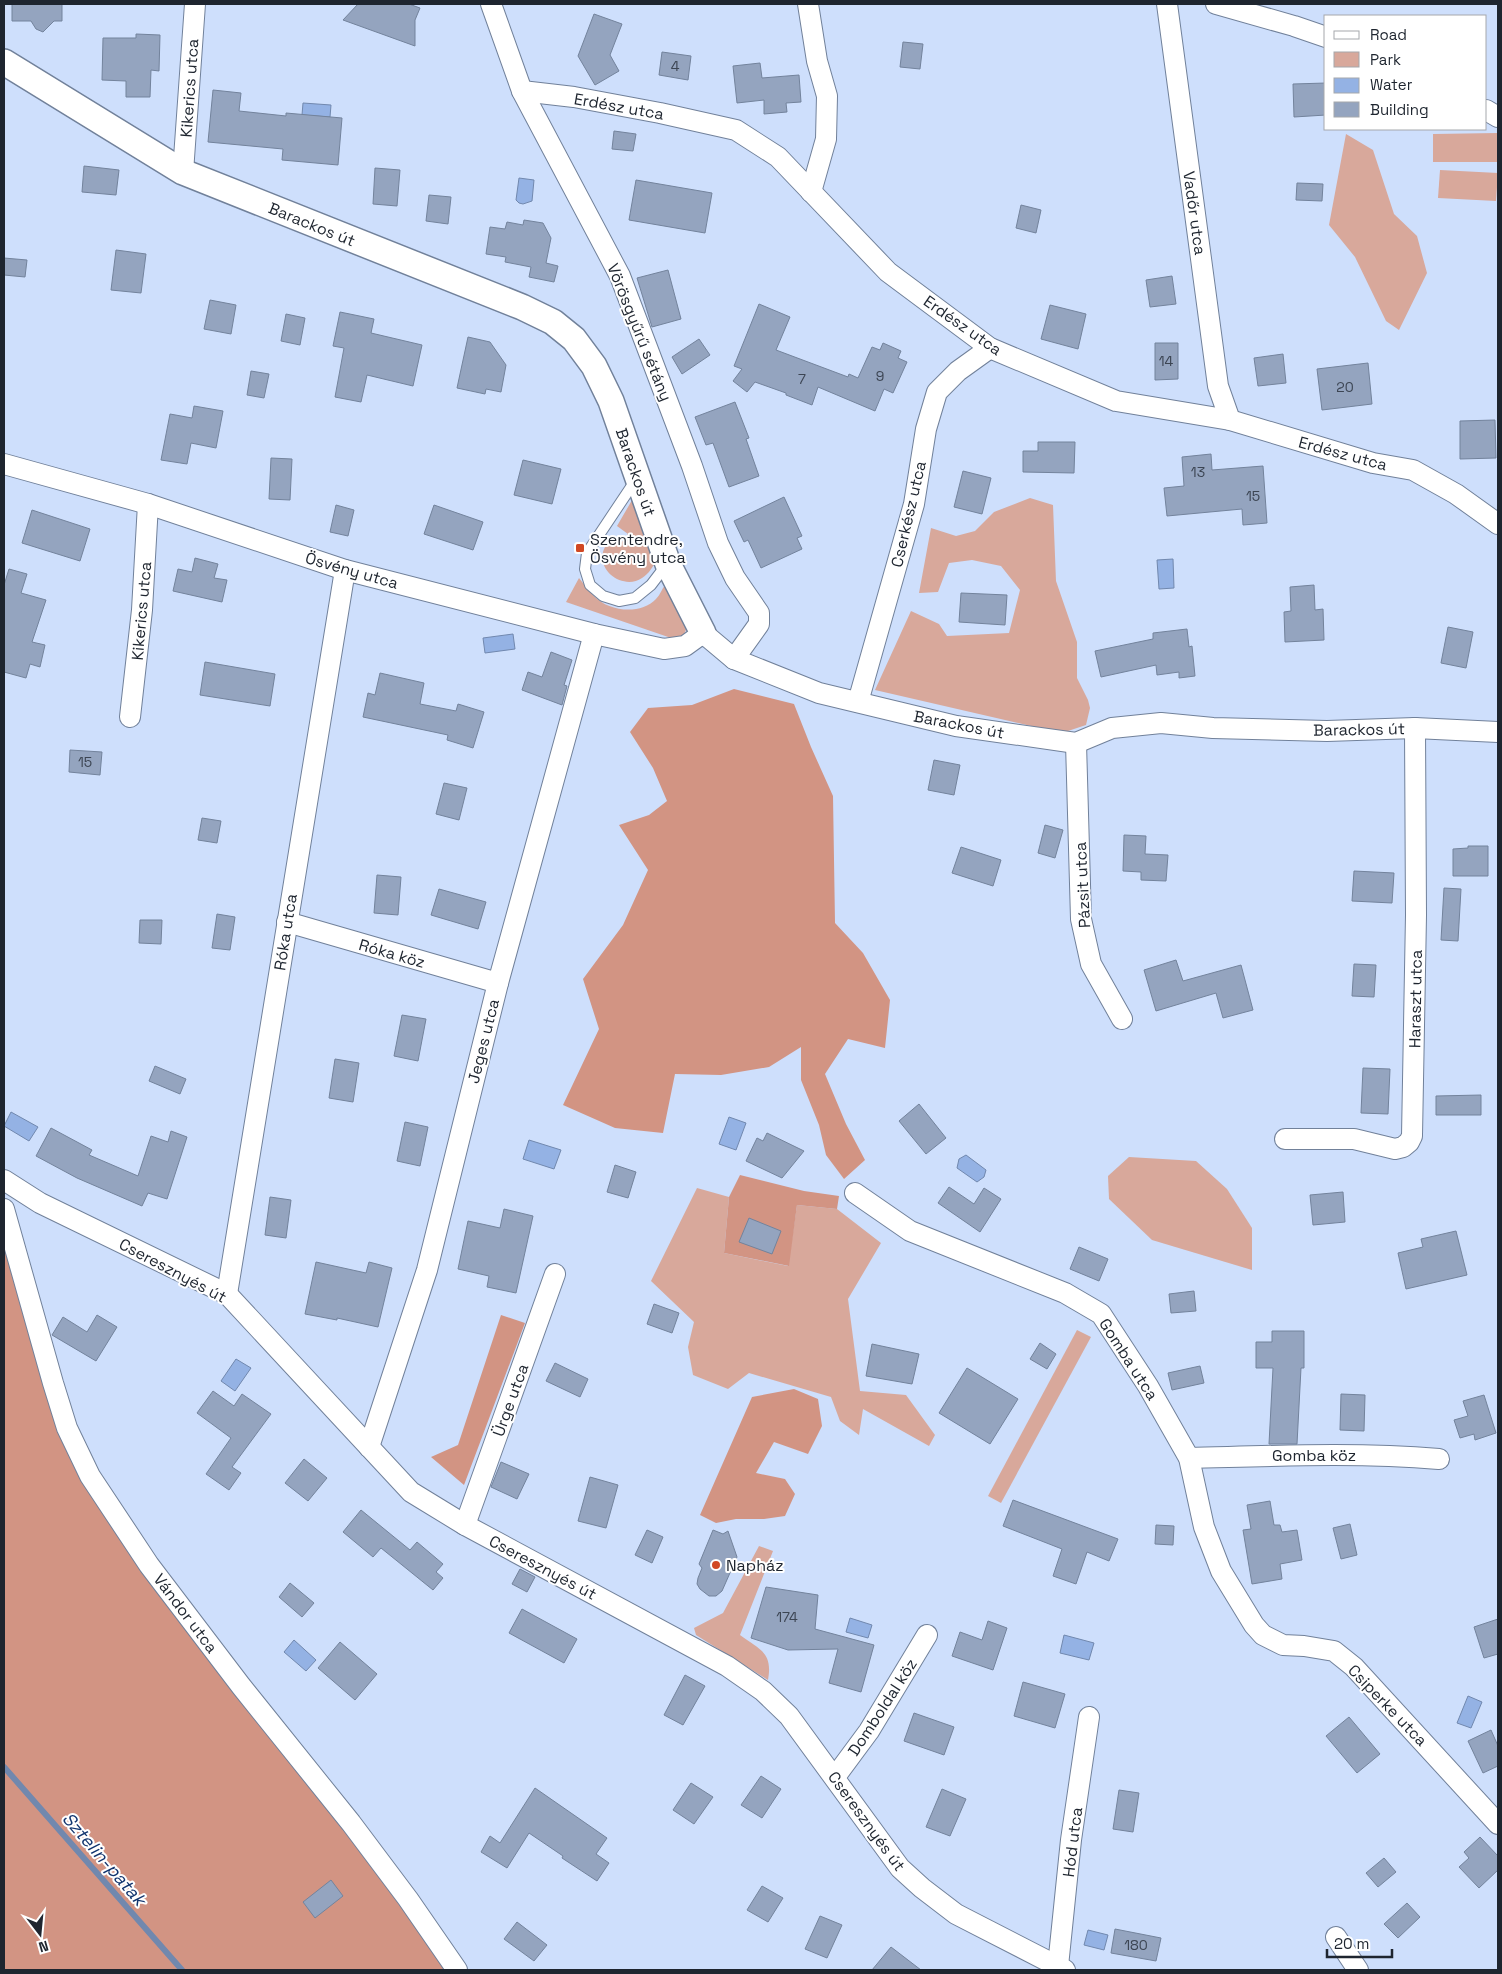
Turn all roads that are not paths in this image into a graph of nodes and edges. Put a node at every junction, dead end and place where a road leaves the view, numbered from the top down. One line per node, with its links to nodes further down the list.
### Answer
1 (195, 4): 11 (street, Kikerics utca)
2 (491, 4): 8 (street, Vörösgyűrű sétány)
3 (808, 4): 12 (street)
4 (1167, 4): 14 (street, Vadőr utca)
5 (1216, 4): 6 (street)
6 (1324, 37)
7 (4, 62): 11 (street, Barackos út)
8 (522, 91): 12 (street, Erdész utca); 23 (street, Vörösgyűrű sétány)
9 (1487, 111): 10 (street)
10 (1498, 117)
11 (182, 172): 16 (street, Barackos út)
12 (811, 192): 13 (street, Erdész utca)
13 (990, 348): 14 (street, Erdész utca); 24 (street, Cserkész utca)
14 (1230, 420): 18 (street, Erdész utca)
15 (4, 464): 17 (street, Ösvény utca)
16 (637, 477): 19 (street, Barackos út); 19 (lane)
17 (148, 504): 20 (street, Ösvény utca); 25 (street, Kikerics utca)
18 (1498, 524)
19 (668, 564): 21 (street, Barackos út)
20 (345, 570): 22 (street, Ösvény utca); 29 (street, Róka utca)
21 (703, 633): 22 (street, Ösvény utca); 23 (street, Barackos út)
22 (594, 634): 30 (street, Jeges utca)
23 (734, 659): 24 (street, Barackos út)
24 (858, 702): 28 (street, Barackos út)
25 (130, 717)
26 (1415, 728): 27 (street, Barackos út); 28 (street, Barackos út); 32 (street, Haraszt utca)
27 (1498, 732)
28 (1076, 742): 31 (street, Pázsit utca)
29 (287, 922): 30 (street, Róka köz); 37 (street, Róka utca)
30 (498, 983): 38 (street, Jeges utca)
31 (1122, 1019)
32 (1284, 1139)
33 (4, 1180): 37 (street, Cseresznyés út)
34 (856, 1193): 39 (street, Gomba utca)
35 (4, 1209): 49 (street, Vándor utca)
36 (555, 1274): 41 (street, Ürge utca)
37 (227, 1294): 38 (street, Cseresznyés út)
38 (369, 1446): 41 (street, Cseresznyés út)
39 (1189, 1458): 40 (street, Gomba köz); 42 (street, Gomba utca)
40 (1439, 1460)
41 (465, 1525): 45 (street, Cseresznyés út)
42 (1254, 1625): 46 (street, Csiperke utca)
43 (927, 1635): 45 (street, Domboldal köz)
44 (1089, 1717): 48 (street, Hód utca)
45 (835, 1777): 48 (street, Cseresznyés út)
46 (1498, 1824)
47 (1336, 1938): 50 (street)
48 (1061, 1968)
49 (456, 1970)
50 (1358, 1970)

